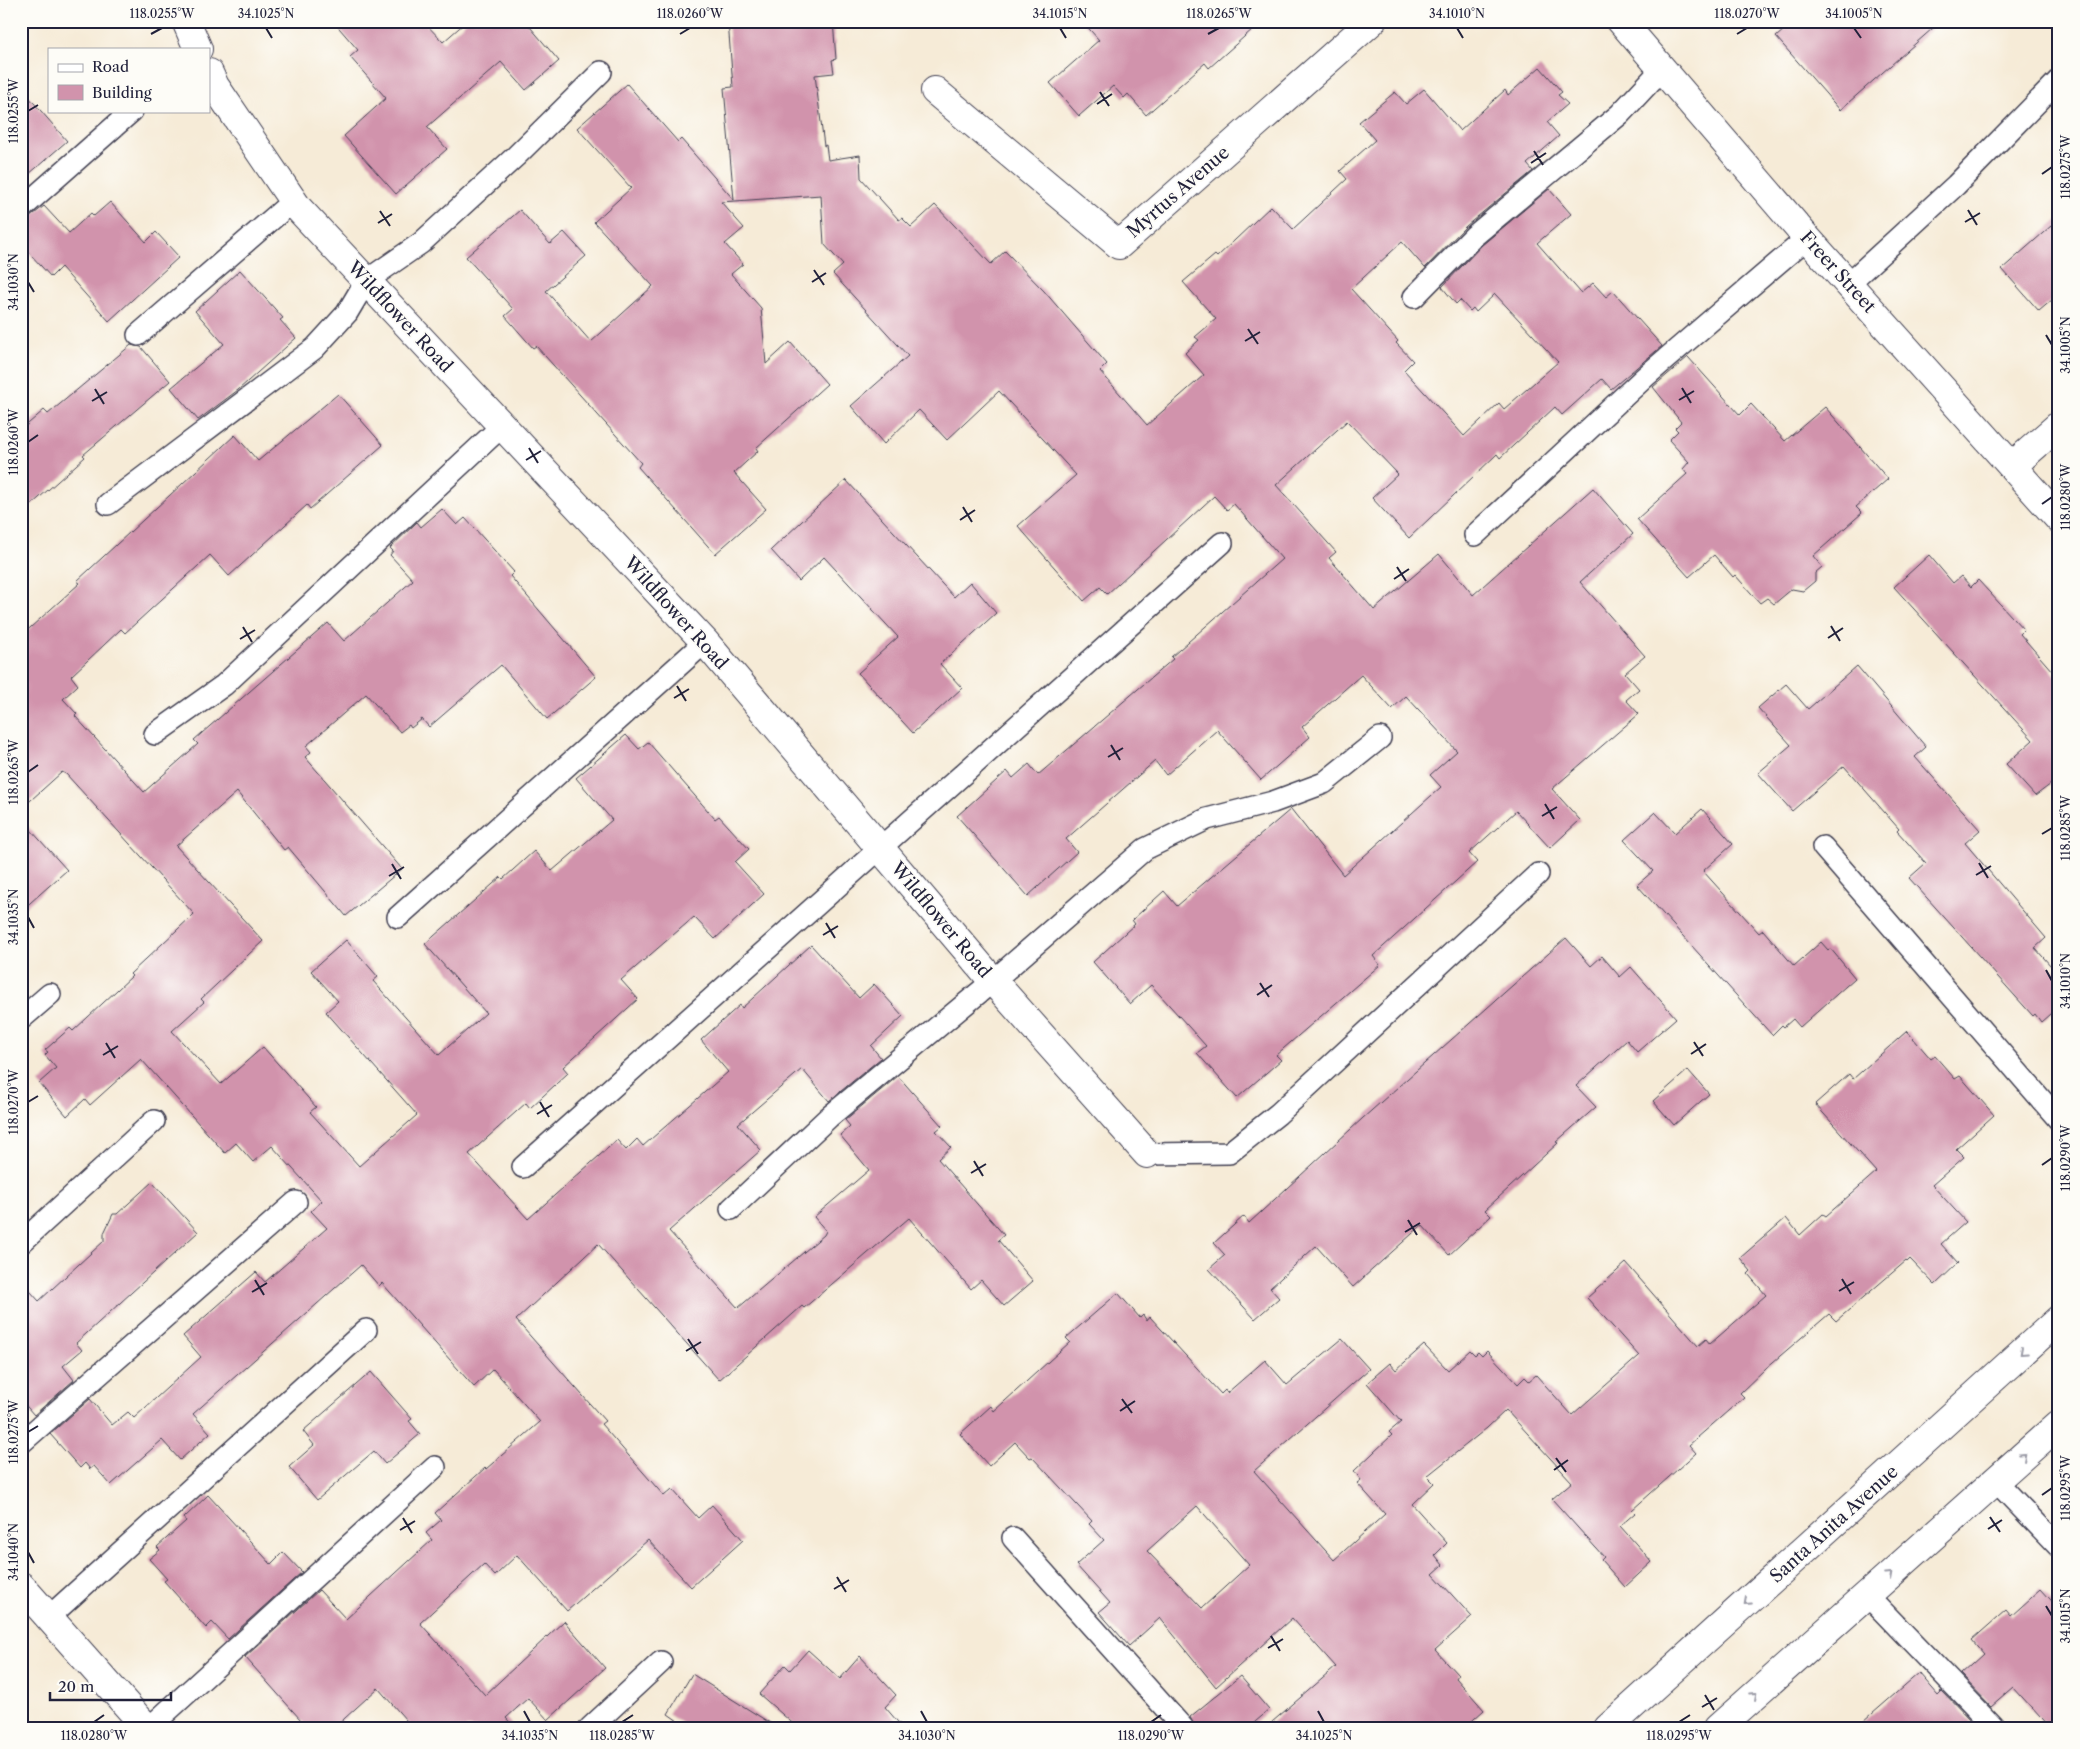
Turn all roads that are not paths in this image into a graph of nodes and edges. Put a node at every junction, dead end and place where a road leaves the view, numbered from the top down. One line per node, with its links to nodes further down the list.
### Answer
1 (186, 21): 4 (street)
2 (1372, 21): 9 (street, Myrtus Avenue)
3 (1620, 21): 5 (street, Freer Street)
4 (198, 48)
5 (1662, 69): 13 (street, Freer Street); 16 (lane)
6 (601, 72): 14 (lane)
7 (210, 75): 11 (street, Wildflower Road)
8 (2059, 80): 15 (lane)
9 (935, 92)
10 (131, 112): 12 (lane)
11 (294, 202): 14 (street, Wildflower Road); 17 (lane)
12 (21, 209)
13 (1806, 238): 15 (street, Freer Street); 23 (lane)
14 (366, 281): 19 (street, Wildflower Road); 21 (lane)
15 (1849, 283): 20 (street, Freer Street)
16 (1414, 297)
17 (138, 335)
18 (2059, 425): 20 (street)
19 (502, 426): 25 (street, Wildflower Road); 26 (lane)
20 (2012, 466): 22 (street, Freer Street)
21 (108, 504)
22 (2059, 519)
23 (1475, 535)
24 (1222, 543): 29 (lane)
25 (705, 642): 29 (street, Wildflower Road); 31 (lane)
26 (155, 734)
27 (1380, 738): 32 (lane)
28 (1823, 847): 35 (lane)
29 (880, 848): 32 (street, Wildflower Road); 38 (lane)
30 (1538, 874): 37 (lane)
31 (398, 917)
32 (993, 981): 37 (street, Wildflower Road); 40 (lane)
33 (50, 994): 34 (lane)
34 (21, 1020)
35 (2059, 1120)
36 (154, 1121): 41 (lane)
37 (1147, 1154)
38 (523, 1167)
39 (296, 1202): 45 (lane)
40 (731, 1209)
41 (21, 1243)
42 (2059, 1319): 57 (street, Santa Anita Avenue, one-way to 57)
43 (366, 1330): 52 (lane)
44 (2059, 1424): 47 (street, one-way to 44)
45 (21, 1443)
46 (435, 1467): 54 (lane)
47 (1995, 1480): 49 (lane); 51 (street, one-way to 47)
48 (1013, 1538): 56 (lane)
49 (2059, 1547)
50 (21, 1586): 52 (street)
51 (1867, 1595): 58 (street, one-way to 51); 59 (lane)
52 (49, 1617): 54 (street)
53 (661, 1662): 55 (lane)
54 (148, 1728)
55 (590, 1728)
56 (1183, 1728)
57 (1608, 1728)
58 (1718, 1728)
59 (1995, 1728)

